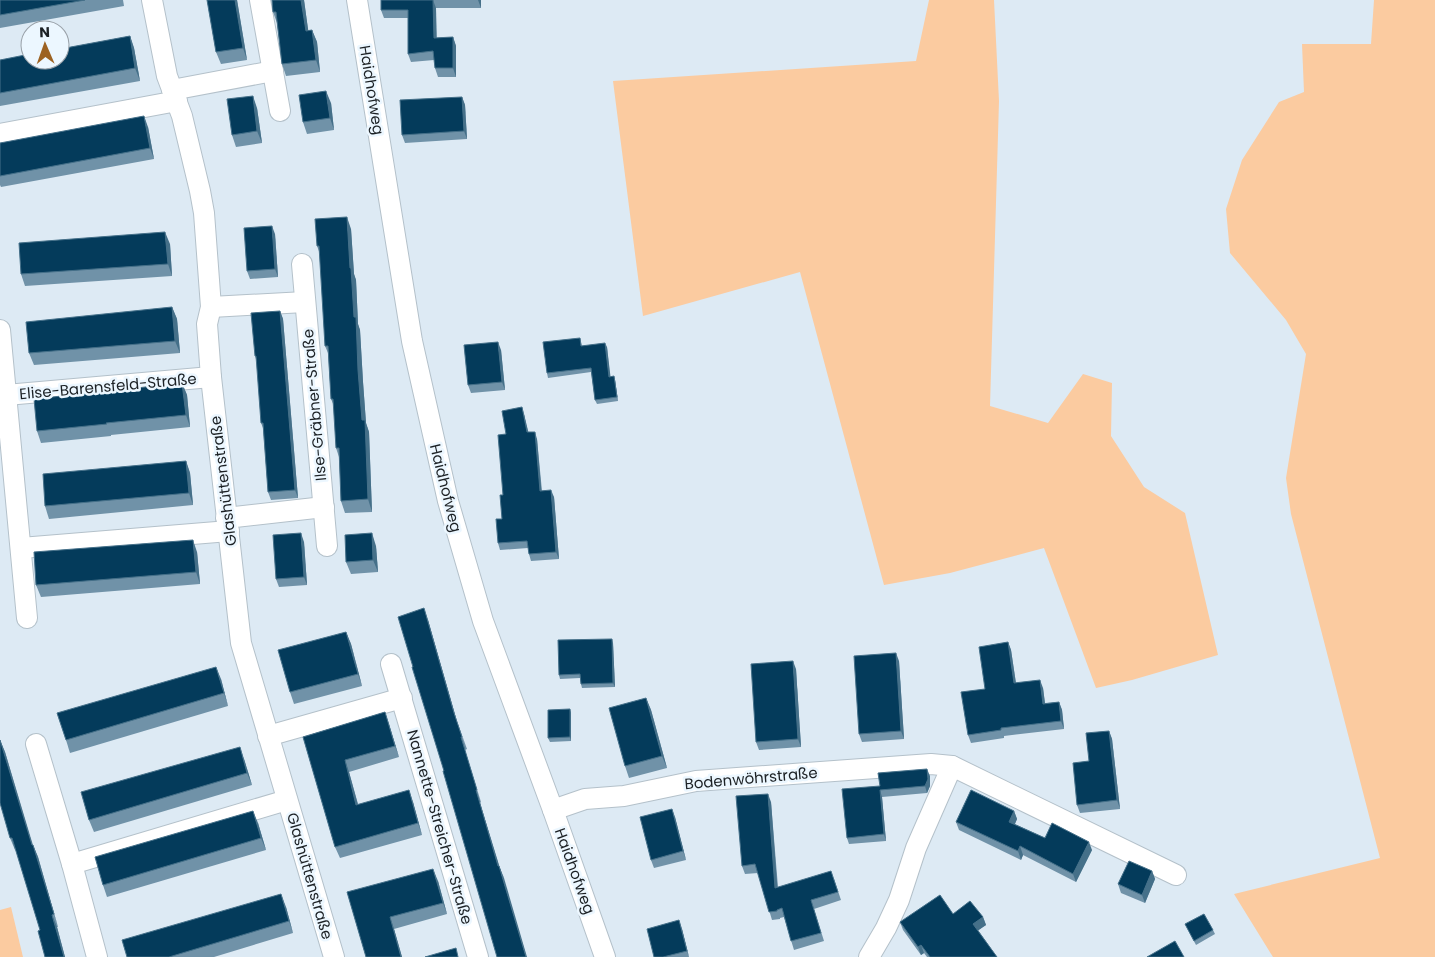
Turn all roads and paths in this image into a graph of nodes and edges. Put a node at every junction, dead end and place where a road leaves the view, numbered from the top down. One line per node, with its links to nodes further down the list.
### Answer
1 (152, 0): 5 (street, Glashüttenstraße)
2 (260, 0): 4 (street)
3 (357, 0): 25 (street, Haidhofweg)
4 (273, 71): 5 (street); 6 (street)
5 (175, 96): 7 (street); 10 (street, Glashüttenstraße)
6 (280, 111)
7 (0, 134)
8 (302, 264): 9 (street, Ilse-Gräbner-Straße)
9 (305, 302): 10 (street); 14 (street, Ilse-Gräbner-Straße)
10 (211, 307): 12 (street, Glashüttenstraße)
11 (0, 330): 13 (street, Elise-Barensfeld-Straße)
12 (211, 377): 13 (street, Elise-Barensfeld-Straße); 15 (street, Glashüttenstraße)
13 (6, 395): 17 (street, Elise-Barensfeld-Straße)
14 (324, 507): 15 (street); 16 (street, Ilse-Gräbner-Straße)
15 (228, 525): 17 (street); 21 (street, Glashüttenstraße)
16 (328, 546)
17 (21, 548): 18 (street, Elise-Barensfeld-Straße)
18 (27, 618)
19 (391, 664): 20 (street, Nannette-Streicher-Straße)
20 (402, 698): 21 (street); 30 (street, Nannette-Streicher-Straße)
21 (268, 736): 24 (street, Glashüttenstraße)
22 (36, 744): 26 (street)
23 (952, 766): 25 (street, Bodenwöhrstraße); 27 (street, Bodenwöhrstraße); 32 (street)
24 (287, 800): 26 (street); 29 (street, Glashüttenstraße)
25 (553, 810): 31 (street, Haidhofweg)
26 (72, 864): 28 (street)
27 (1176, 875)
28 (97, 957)
29 (334, 957)
30 (478, 957)
31 (605, 957)
32 (869, 957)

